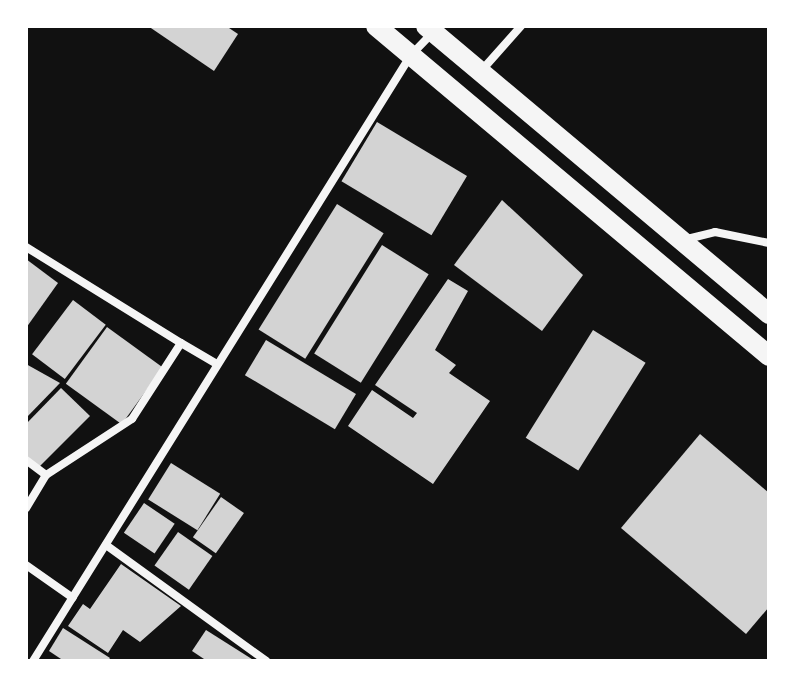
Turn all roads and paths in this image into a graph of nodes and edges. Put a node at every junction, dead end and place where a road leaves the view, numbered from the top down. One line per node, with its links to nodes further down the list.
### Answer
1 (376, 26): 4 (main road)
2 (521, 26): 5 (street)
3 (429, 29): 4 (street); 5 (main road)
4 (411, 55): 11 (main road); 12 (street)
5 (481, 71): 6 (main road)
6 (682, 241): 7 (street); 9 (main road)
7 (769, 243)
8 (26, 247): 10 (street)
9 (769, 314)
10 (181, 343): 12 (street); 14 (street)
11 (769, 356)
12 (217, 364): 16 (street)
13 (26, 460): 14 (street)
14 (46, 475): 15 (street)
15 (26, 508)
16 (106, 545): 18 (street); 20 (street)
17 (26, 565): 18 (street)
18 (73, 598): 19 (street)
19 (33, 661)
20 (266, 661)

